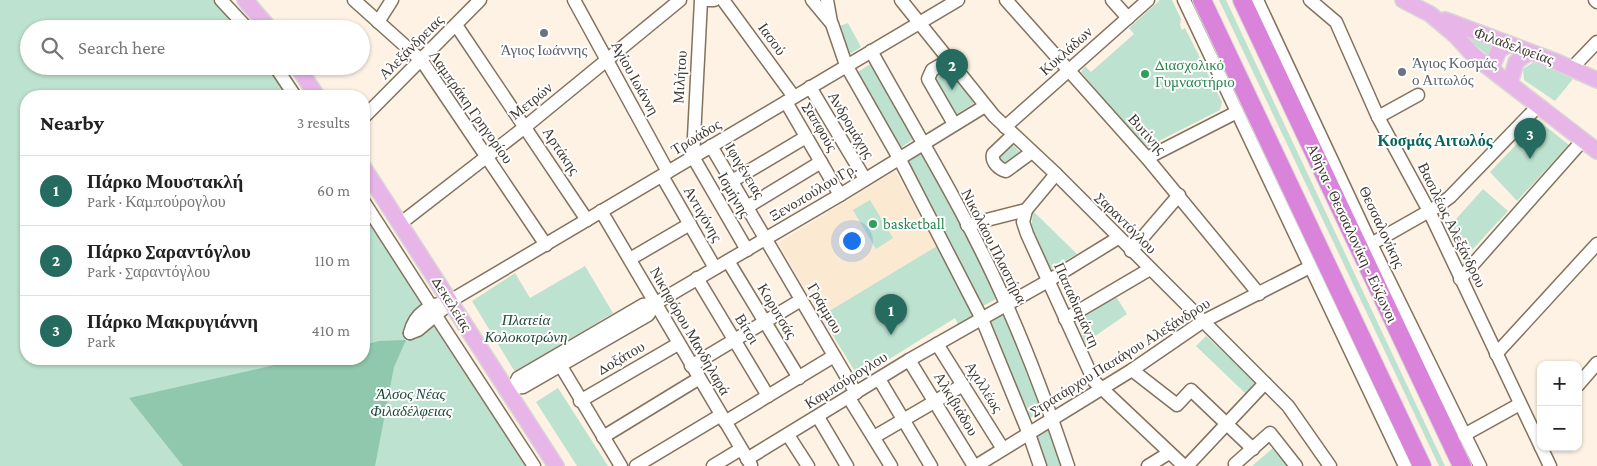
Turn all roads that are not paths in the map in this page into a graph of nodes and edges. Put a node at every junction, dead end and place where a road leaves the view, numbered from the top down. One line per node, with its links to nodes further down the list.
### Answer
1 (221, 0): 27 (street)
2 (245, 0): 28 (main road)
3 (354, 0): 29 (street, Λαμπράκη Γρηγορίου)
4 (392, 0): 29 (street)
5 (480, 0): 32 (street, Αλεξάνδρειας)
6 (574, 0): 38 (street, Αγίου Ιωάννη)
7 (680, 0): 38 (street, Μετρών)
8 (701, 0): 69 (street, Μιλήτου)
9 (706, 0): 10 (street)
10 (714, 0)
11 (723, 0): 53 (street, Ιασού)
12 (812, 0): 31 (street)
13 (827, 0): 31 (street)
14 (901, 0): 30 (street, Σαραντόγλου)
15 (958, 0): 30 (street, Τρωάδος)
16 (1006, 0): 43 (street, Βυτίνης)
17 (1112, 0): 26 (street)
18 (1148, 0): 26 (street, Κυκλάδων)
19 (1184, 0): 57 (street)
20 (1202, 0): 171 (highway)
21 (1242, 0): 172 (highway, Αθήνα - Θεσσαλονίκη - Εύζωνοι)
22 (1257, 0): 91 (street, Θεσσαλονίκης)
23 (1310, 0): 58 (street, Βασιλέως Αλεξάνδρου)
24 (1407, 1): 25 (main road); 37 (main road)
25 (1430, 14): 34 (main road, Φιλαδελφείας); 37 (main road)
26 (1128, 18): 43 (street, Κυκλάδων)
27 (240, 20)
28 (262, 20)
29 (378, 22): 40 (street, Λαμπράκη Γρηγορίου)
30 (919, 22): 35 (street, Τρωάδος); 39 (street, Σαραντόγλου)
31 (832, 24): 41 (street)
32 (456, 25): 40 (street, Αλεξάνδρειας); 60 (street, Αρτάκης)
33 (1597, 42): 42 (street)
34 (1509, 44): 36 (main road, Φιλαδελφείας); 44 (main road)
35 (870, 51): 41 (street, Τρωάδος); 64 (street, Νικολάου Πλαστήρα)
36 (1529, 52): 42 (main road, Φιλαδελφείας); 48 (main road)
37 (1475, 57): 44 (main road)
38 (607, 60): 60 (street, Μετρών); 73 (street, Αγίου Ιωάννη)
39 (949, 60): 55 (street, Σαραντόγλου); 59 (street)
40 (422, 61): 56 (street, Αλεξάνδρειας); 68 (street, Λαμπράκη Γρηγορίου)
41 (846, 65): 49 (street, Τρωάδος); 70 (street)
42 (1572, 68): 47 (main road, Φιλαδελφείας)
43 (1068, 70): 61 (street, Κυκλάδων); 71 (street, Βυτίνης)
44 (1491, 70): 48 (main road)
45 (281, 75): 50 (street)
46 (304, 75): 51 (main road)
47 (1597, 80)
48 (1510, 83): 54 (main road)
49 (810, 87): 53 (street, Τρωάδος); 76 (street, Ανδρομάχης)
50 (291, 90)
51 (313, 90)
52 (1418, 95): 58 (street)
53 (790, 99): 62 (street, Σαπφούς); 65 (street, Τρωάδος)
54 (1539, 105): 63 (main road); 84 (street)
55 (985, 106): 59 (street, Ξενoπούλου Γρ.); 61 (street, Σαραντόγλου)
56 (370, 110)
57 (1237, 112): 71 (street); 98 (street)
58 (1378, 118): 84 (street, Βασιλέως Αλεξάνδρου)
59 (954, 124): 64 (street, Ξενoπούλου Γρ.)
60 (525, 127): 68 (street, Μετρών); 85 (street, Αρτάκης)
61 (1009, 131): 67 (street, Σαραντόγλου); 67 (street, Κυκλάδων)
62 (806, 137): 72 (street, Σαπφούς); 77 (street)
63 (1583, 140): 66 (main road); 102 (street)
64 (922, 143): 70 (street, Ξενoπούλου Γρ.); 88 (street, Νικολάου Πλαστήρα)
65 (711, 146): 69 (street, Τρωάδος); 77 (street, Ιφιγένειας)
66 (1597, 151)
67 (1032, 152): 74 (street, Σαραντόγλου)
68 (487, 157): 86 (street, Μετρών); 93 (street, Λαμπράκη Γρηγορίου)
69 (693, 157): 73 (street, Τρωάδος); 94 (street, Ισμήνης)
70 (899, 158): 76 (street, Ξενoπούλου Γρ.); 110 (street)
71 (1147, 158): 79 (street, Βυτίνης)
72 (821, 162): 78 (street, Σαπφούς); 80 (street)
73 (665, 174): 83 (street, Τρωάδος); 87 (street, Αντιγόνης)
74 (1056, 174): 81 (street); 90 (street, Σαραντόγλου)
75 (370, 177): 86 (main road, Δεκελείας)
76 (865, 180): 78 (street, Ξενoπούλου Γρ.)
77 (732, 181): 80 (street, Ιφιγένειας)
78 (840, 195): 89 (street, Ξενoπούλου Γρ.)
79 (1178, 196): 95 (street); 104 (street, Βυτίνης)
80 (747, 207): 89 (street, Ιφιγένειας)
81 (1026, 210): 88 (street); 103 (street, Παπαδιαμάντη)
82 (370, 211): 109 (street)
83 (601, 211): 85 (street, Τρωάδος); 96 (street, Νικηφόρου Μανδηλαρά)
84 (1429, 211): 91 (street); 102 (street, Βασιλέως Αλεξάνδρου)
85 (587, 220): 93 (street, Τρωάδος)
86 (401, 223): 106 (main road, Δεκελείας)
87 (690, 224): 96 (street); 99 (street, Αντιγόνης)
88 (967, 225): 108 (street, Νικολάου Πλαστήρα)
89 (766, 238): 94 (street, Ξενoπούλου Γρ.); 105 (street, Γράμμου)
90 (1118, 238): 95 (street, Σαραντόγλου); 103 (street, Καμπούρογλου)
91 (1371, 244): 145 (street, Θεσσαλονίκης)
92 (1597, 244): 117 (street)
93 (546, 245): 106 (street, Τρωάδος)
94 (747, 250): 97 (street, Ξενoπούλου Γρ.)
95 (1131, 251): 100 (street, Σαραντόγλου)
96 (630, 259): 107 (street, Νικηφόρου Μανδηλαρά)
97 (728, 261): 99 (street, Ξενoπούλου Γρ.); 112 (street, Κορυτσάς)
98 (1310, 267): 104 (street, Στρατάρχου Παπάγου Αλεξάνδρου); 170 (street)
99 (715, 268): 101 (street, Ξενoπούλου Γρ.)
100 (1150, 269): 111 (street); 113 (street, Σαραντόγλου)
101 (697, 278): 107 (street, Ξενoπούλου Γρ.); 114 (street, Βίτσι)
102 (1460, 279): 117 (street, Βασιλέως Αλεξάνδρου)
103 (1048, 281): 108 (street, Καμπούρογλου); 111 (street, Παπαδιαμάντη)
104 (1259, 294): 113 (street, Στρατάρχου Παπάγου Αλεξάνδρου)
105 (801, 300): 112 (street); 118 (street, Γράμμου)
106 (450, 301): 109 (street, Τρωάδος); 131 (main road, Δεκελείας)
107 (656, 304): 115 (street, Νικηφόρου Μανδηλαρά); 120 (street, Ξενoπούλου Γρ.)
108 (1007, 305): 110 (street, Καμπούρογλου); 138 (street, Νικολάου Πλαστήρα)
109 (434, 311): 154 (street)
110 (982, 319): 116 (street, Καμπούρογλου); 143 (street)
111 (1065, 319): 130 (street, Παπαδιαμάντη)
112 (764, 322): 114 (street); 124 (street, Κορυτσάς)
113 (1202, 322): 123 (street, Στρατάρχου Παπάγου Αλεξάνδρου); 128 (street, Σαραντόγλου)
114 (734, 340): 122 (street); 132 (street, Βίτσι)
115 (678, 344): 122 (street, Νικηφόρου Μανδηλαρά); 134 (street, Δοξάτου)
116 (937, 344): 119 (street, Καμπούρογλου); 129 (street, Αχιλλέως)
117 (1496, 354): 136 (street, Βασιλέως Αλεξάνδρου)
118 (834, 356): 124 (street); 133 (street, Γράμμου)
119 (910, 360): 126 (street, Καμπούρογλου); 135 (street, Αλκιβιάδου)
120 (557, 361): 131 (street, Ξενoπούλου Γρ.); 134 (street)
121 (1597, 364): 127 (street)
122 (691, 366): 125 (street, Νικηφόρου Μανδηλαρά)
123 (1132, 370): 130 (street, Στρατάρχου Παπάγου Αλεξάνδρου); 141 (street)
124 (799, 378): 132 (street)
125 (698, 379): 139 (street, Νικηφόρου Μανδηλαρά); 146 (street)
126 (879, 379): 133 (street, Καμπούρογλου); 140 (street)
127 (1582, 381)
128 (1265, 383): 141 (street); 169 (street, Σαραντόγλου)
129 (963, 385): 135 (street); 148 (street, Αχιλλέως)
130 (1100, 388): 138 (street, Στρατάρχου Παπάγου Αλεξάνδρου); 151 (street, Παπαδιαμάντη)
131 (510, 389): 155 (main road, Δεκελείας)
132 (768, 396): 139 (street)
133 (852, 396): 137 (street, Καμπούρογλου); 147 (street, Γράμμου)
134 (580, 401): 146 (street)
135 (935, 401): 140 (street); 162 (street, Αλκιβιάδου)
136 (1520, 404): 142 (street, Βασιλέως Αλεξάνδρου); 145 (street)
137 (818, 417): 144 (street, Καμπούρογλου); 160 (street)
138 (1052, 418): 143 (street, Στρατάρχου Παπάγου Αλεξάνδρου); 164 (street, Νικολάου Πλαστήρα)
139 (723, 419): 152 (street, Νικηφόρου Μανδηλαρά); 157 (street)
140 (903, 419): 147 (street); 161 (street)
141 (1227, 422): 149 (street); 166 (street)
142 (1537, 430)
143 (1029, 434): 148 (street, Στρατάρχου Παπάγου Αλεξάνδρου); 163 (street)
144 (788, 435): 152 (street, Καμπούρογλου); 159 (street)
145 (1464, 435): 173 (street, Θεσσαλονίκης)
146 (603, 437): 156 (street)
147 (874, 437): 153 (street, Γράμμου)
148 (1003, 449): 162 (street, Στρατάρχου Παπάγου Αλεξάνδρου)
149 (1252, 449): 167 (street); 168 (street)
150 (1543, 451): 174 (street, Βασιλέως Αλεξάνδρου)
151 (1169, 453): 165 (street); 166 (street, Παπαδιαμάντη)
152 (747, 458): 158 (street, Καμπούρογλου)
153 (888, 465)
154 (534, 466)
155 (556, 466)
156 (622, 466)
157 (636, 466)
158 (713, 466)
159 (808, 466)
160 (848, 466)
161 (931, 466)
162 (975, 466)
163 (1040, 466)
164 (1068, 466)
165 (1148, 466)
166 (1186, 466)
167 (1236, 466)
168 (1296, 466)
169 (1330, 466)
170 (1405, 466)
171 (1422, 466)
172 (1462, 466)
173 (1480, 466)
174 (1550, 466)

